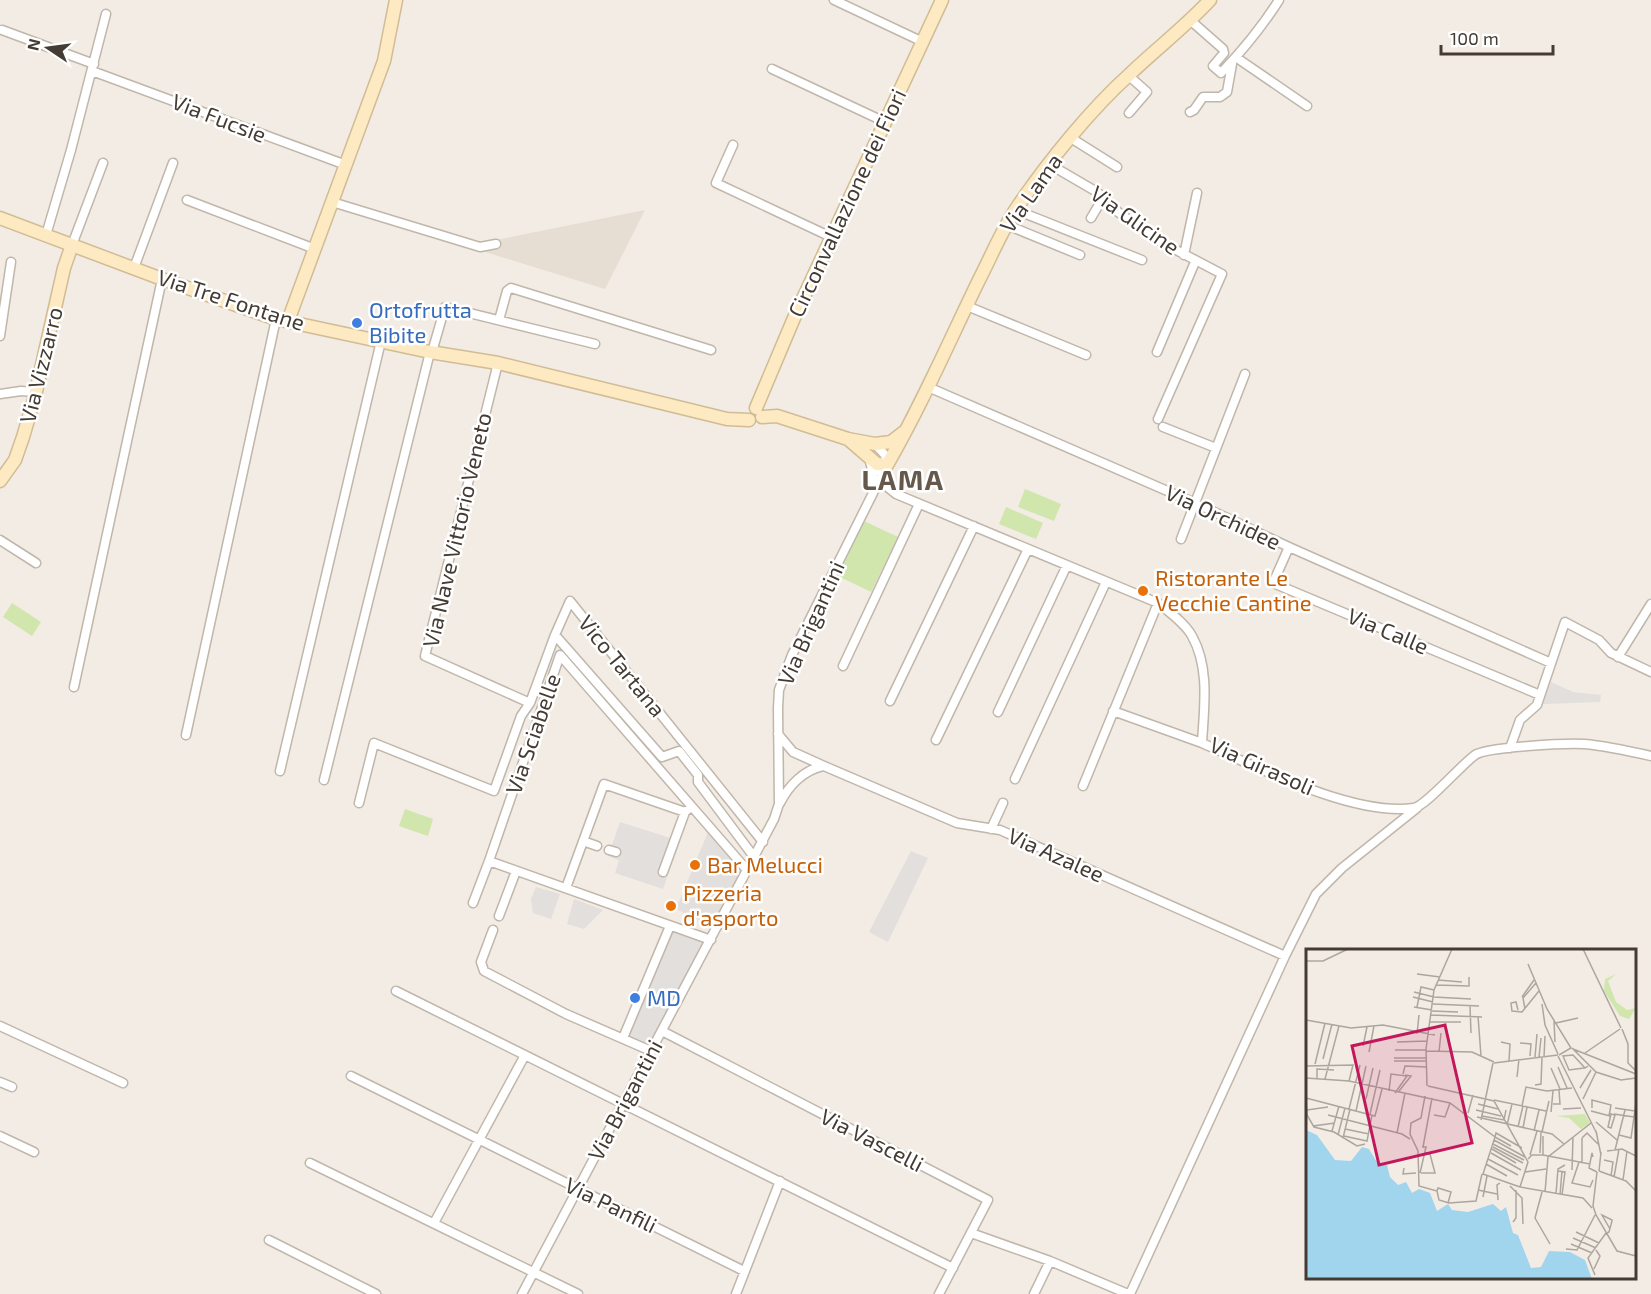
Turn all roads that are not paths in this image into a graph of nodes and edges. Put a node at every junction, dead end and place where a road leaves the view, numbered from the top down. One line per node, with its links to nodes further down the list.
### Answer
1 (396, 0): 23 (street)
2 (834, 0): 9 (street)
3 (942, 0): 9 (street, Circonvallazione dei Fiori)
4 (1210, 0): 7 (street, Via Lama)
5 (1279, 0): 10 (street)
6 (106, 14): 11 (street)
7 (1190, 20): 10 (street); 13 (street, Via Lama)
8 (2, 30): 11 (street, Via Fucsie)
9 (923, 42): 17 (street, Circonvallazione dei Fiori)
10 (1234, 61): 14 (street); 16 (street)
11 (93, 68): 23 (street, Via Fucsie); 33 (street)
12 (772, 69): 17 (street)
13 (1128, 75): 15 (street); 18 (street, Via Lama)
14 (1307, 106)
15 (1129, 112)
16 (1190, 112)
17 (885, 122): 34 (street, Circonvallazione dei Fiori)
18 (1071, 138): 22 (street, Via Lama); 24 (street)
19 (733, 145): 34 (street)
20 (103, 163): 36 (street)
21 (173, 163): 43 (street)
22 (1049, 164): 26 (street, Via Glicine); 29 (street, Via Lama)
23 (345, 165): 28 (street)
24 (1117, 167)
25 (1197, 194): 39 (street)
26 (1102, 198): 31 (street); 39 (street, Via Glicine)
27 (187, 200): 37 (street)
28 (332, 202): 35 (street); 37 (street)
29 (1016, 210): 32 (street, Via Lama); 40 (street)
30 (0, 218): 33 (street, Via Tre Fontane)
31 (1090, 218)
32 (1007, 225): 38 (street); 45 (street, Via Lama)
33 (46, 235): 36 (street, Via Tre Fontane)
34 (831, 237): 60 (street, Circonvallazione dei Fiori)
35 (496, 244)
36 (72, 245): 43 (street, Via Tre Fontane); 58 (street, Via Vizzarro)
37 (315, 249): 46 (street)
38 (1080, 255)
39 (1184, 255): 42 (street, Via Glicine)
40 (1142, 260)
41 (11, 262): 48 (street)
42 (1196, 262): 53 (street); 62 (street, Via Glicine)
43 (134, 268): 44 (street, Via Tre Fontane)
44 (162, 279): 46 (street, Via Tre Fontane); 83 (street)
45 (967, 306): 54 (street); 57 (street, Via Lama)
46 (282, 320): 49 (street, Via Tre Fontane); 90 (street)
47 (499, 320): 50 (street); 51 (street); 52 (street)
48 (0, 336)
49 (381, 341): 52 (street, Via Tre Fontane); 98 (street)
50 (595, 344)
51 (711, 350)
52 (431, 352): 55 (street, Via Tre Fontane); 102 (street)
53 (1156, 352)
54 (1086, 355)
55 (498, 363): 60 (street, Via Tre Fontane); 86 (street, Via Nave Vittorio Veneto)
56 (1245, 374): 62 (street)
57 (928, 387): 61 (street, Via Lama); 66 (street, Via Orchidee)
58 (36, 392): 59 (street); 64 (street, Via Vizzarro)
59 (0, 394)
60 (756, 415): 63 (street, Via Tre Fontane)
61 (909, 427): 63 (street, Via Lama); 63 (street)
62 (1216, 448): 66 (street)
63 (878, 460): 65 (street, Via Brigantini); 65 (street); 67 (street, Via Girasoli)
64 (0, 481)
65 (873, 492): 89 (street, Via Brigantini)
66 (1195, 502): 69 (street); 71 (street, Via Orchidee)
67 (919, 504): 68 (street, Via Girasoli); 81 (street)
68 (974, 526): 72 (street, Via Girasoli); 85 (street)
69 (1180, 539)
70 (0, 540): 73 (street)
71 (1289, 548): 80 (street, Via Orchidee); 84 (street, Via Calle)
72 (1028, 549): 74 (street, Via Girasoli); 91 (street)
73 (36, 563)
74 (1067, 565): 75 (street, Via Girasoli); 88 (street)
75 (1106, 582): 76 (street, Via Girasoli); 101 (street)
76 (1158, 603): 87 (street); 92 (street, Via Girasoli)
77 (1651, 604): 79 (street)
78 (555, 635): 86 (street, Vico Tartana); 111 (street, Vico Tartana); 113 (street, Via Sciabelle)
79 (1618, 657): 80 (street); 82 (street)
80 (1551, 663): 84 (street)
81 (843, 666)
82 (1651, 672)
83 (74, 687)
84 (1540, 694): 93 (street)
85 (890, 701)
86 (530, 703): 104 (street, Vico Tartana)
87 (1113, 711): 92 (street); 103 (street)
88 (998, 712)
89 (778, 734): 94 (street, Via Azalee); 95 (street, Via Brigantini)
90 (186, 735)
91 (936, 740)
92 (1202, 743): 107 (street, Via Girasoli)
93 (1510, 748): 96 (street); 107 (street)
94 (793, 752): 95 (street); 97 (street, Via Azalee)
95 (779, 755): 99 (street, Via Brigantini)
96 (1651, 756)
97 (824, 766): 100 (street); 109 (street, Via Azalee)
98 (280, 771)
99 (779, 774): 100 (street); 106 (street, Via Brigantini)
100 (801, 776): 106 (street)
101 (1015, 779)
102 (324, 780)
103 (1083, 786)
104 (358, 803)
105 (1003, 803): 109 (street)
106 (779, 804): 111 (street, Via Brigantini)
107 (1417, 808): 124 (street)
108 (688, 810): 110 (street); 114 (street, Via Sciabelle); 115 (street, Via Sciabelle); 117 (street)
109 (991, 829): 124 (street, Via Azalee)
110 (583, 841): 112 (street); 118 (street)
111 (763, 842): 113 (street, Via Brigantini)
112 (597, 846)
113 (754, 857): 115 (street, Via Brigantini)
114 (489, 861): 116 (street); 119 (street)
115 (747, 870): 123 (street, Via Brigantini)
116 (516, 871): 118 (street); 120 (street)
117 (663, 872)
118 (566, 888): 121 (street)
119 (473, 903)
120 (499, 916)
121 (670, 926): 123 (street); 128 (street)
122 (493, 930): 128 (street)
123 (711, 940): 127 (street, Via Brigantini)
124 (1285, 956): 155 (street)
125 (396, 992): 130 (street)
126 (0, 1026): 133 (street)
127 (662, 1031): 129 (street, Via Brigantini); 143 (street, Via Vascelli)
128 (623, 1038): 129 (street)
129 (651, 1052): 135 (street, Via Brigantini)
130 (525, 1055): 135 (street); 137 (street)
131 (351, 1076): 137 (street, Via Panfili)
132 (0, 1082): 134 (street)
133 (123, 1083)
134 (12, 1087)
135 (623, 1104): 140 (street); 141 (street, Via Brigantini)
136 (0, 1136): 138 (street)
137 (478, 1139): 141 (street, Via Panfili); 142 (street)
138 (34, 1152)
139 (310, 1163): 142 (street)
140 (780, 1181): 146 (street); 148 (street)
141 (578, 1189): 147 (street, Via Brigantini); 148 (street, Via Panfili)
142 (434, 1223): 147 (street)
143 (971, 1233): 145 (street); 146 (street, Via Vascelli)
144 (269, 1240): 149 (street)
145 (1050, 1261): 154 (street); 155 (street)
146 (953, 1268): 153 (street, Via Vascelli)
147 (534, 1271): 150 (street, Via Brigantini); 151 (street)
148 (744, 1271): 152 (street)
149 (376, 1294)
150 (522, 1294)
151 (578, 1294)
152 (736, 1294)
153 (939, 1294)
154 (1034, 1294)
155 (1129, 1294)

